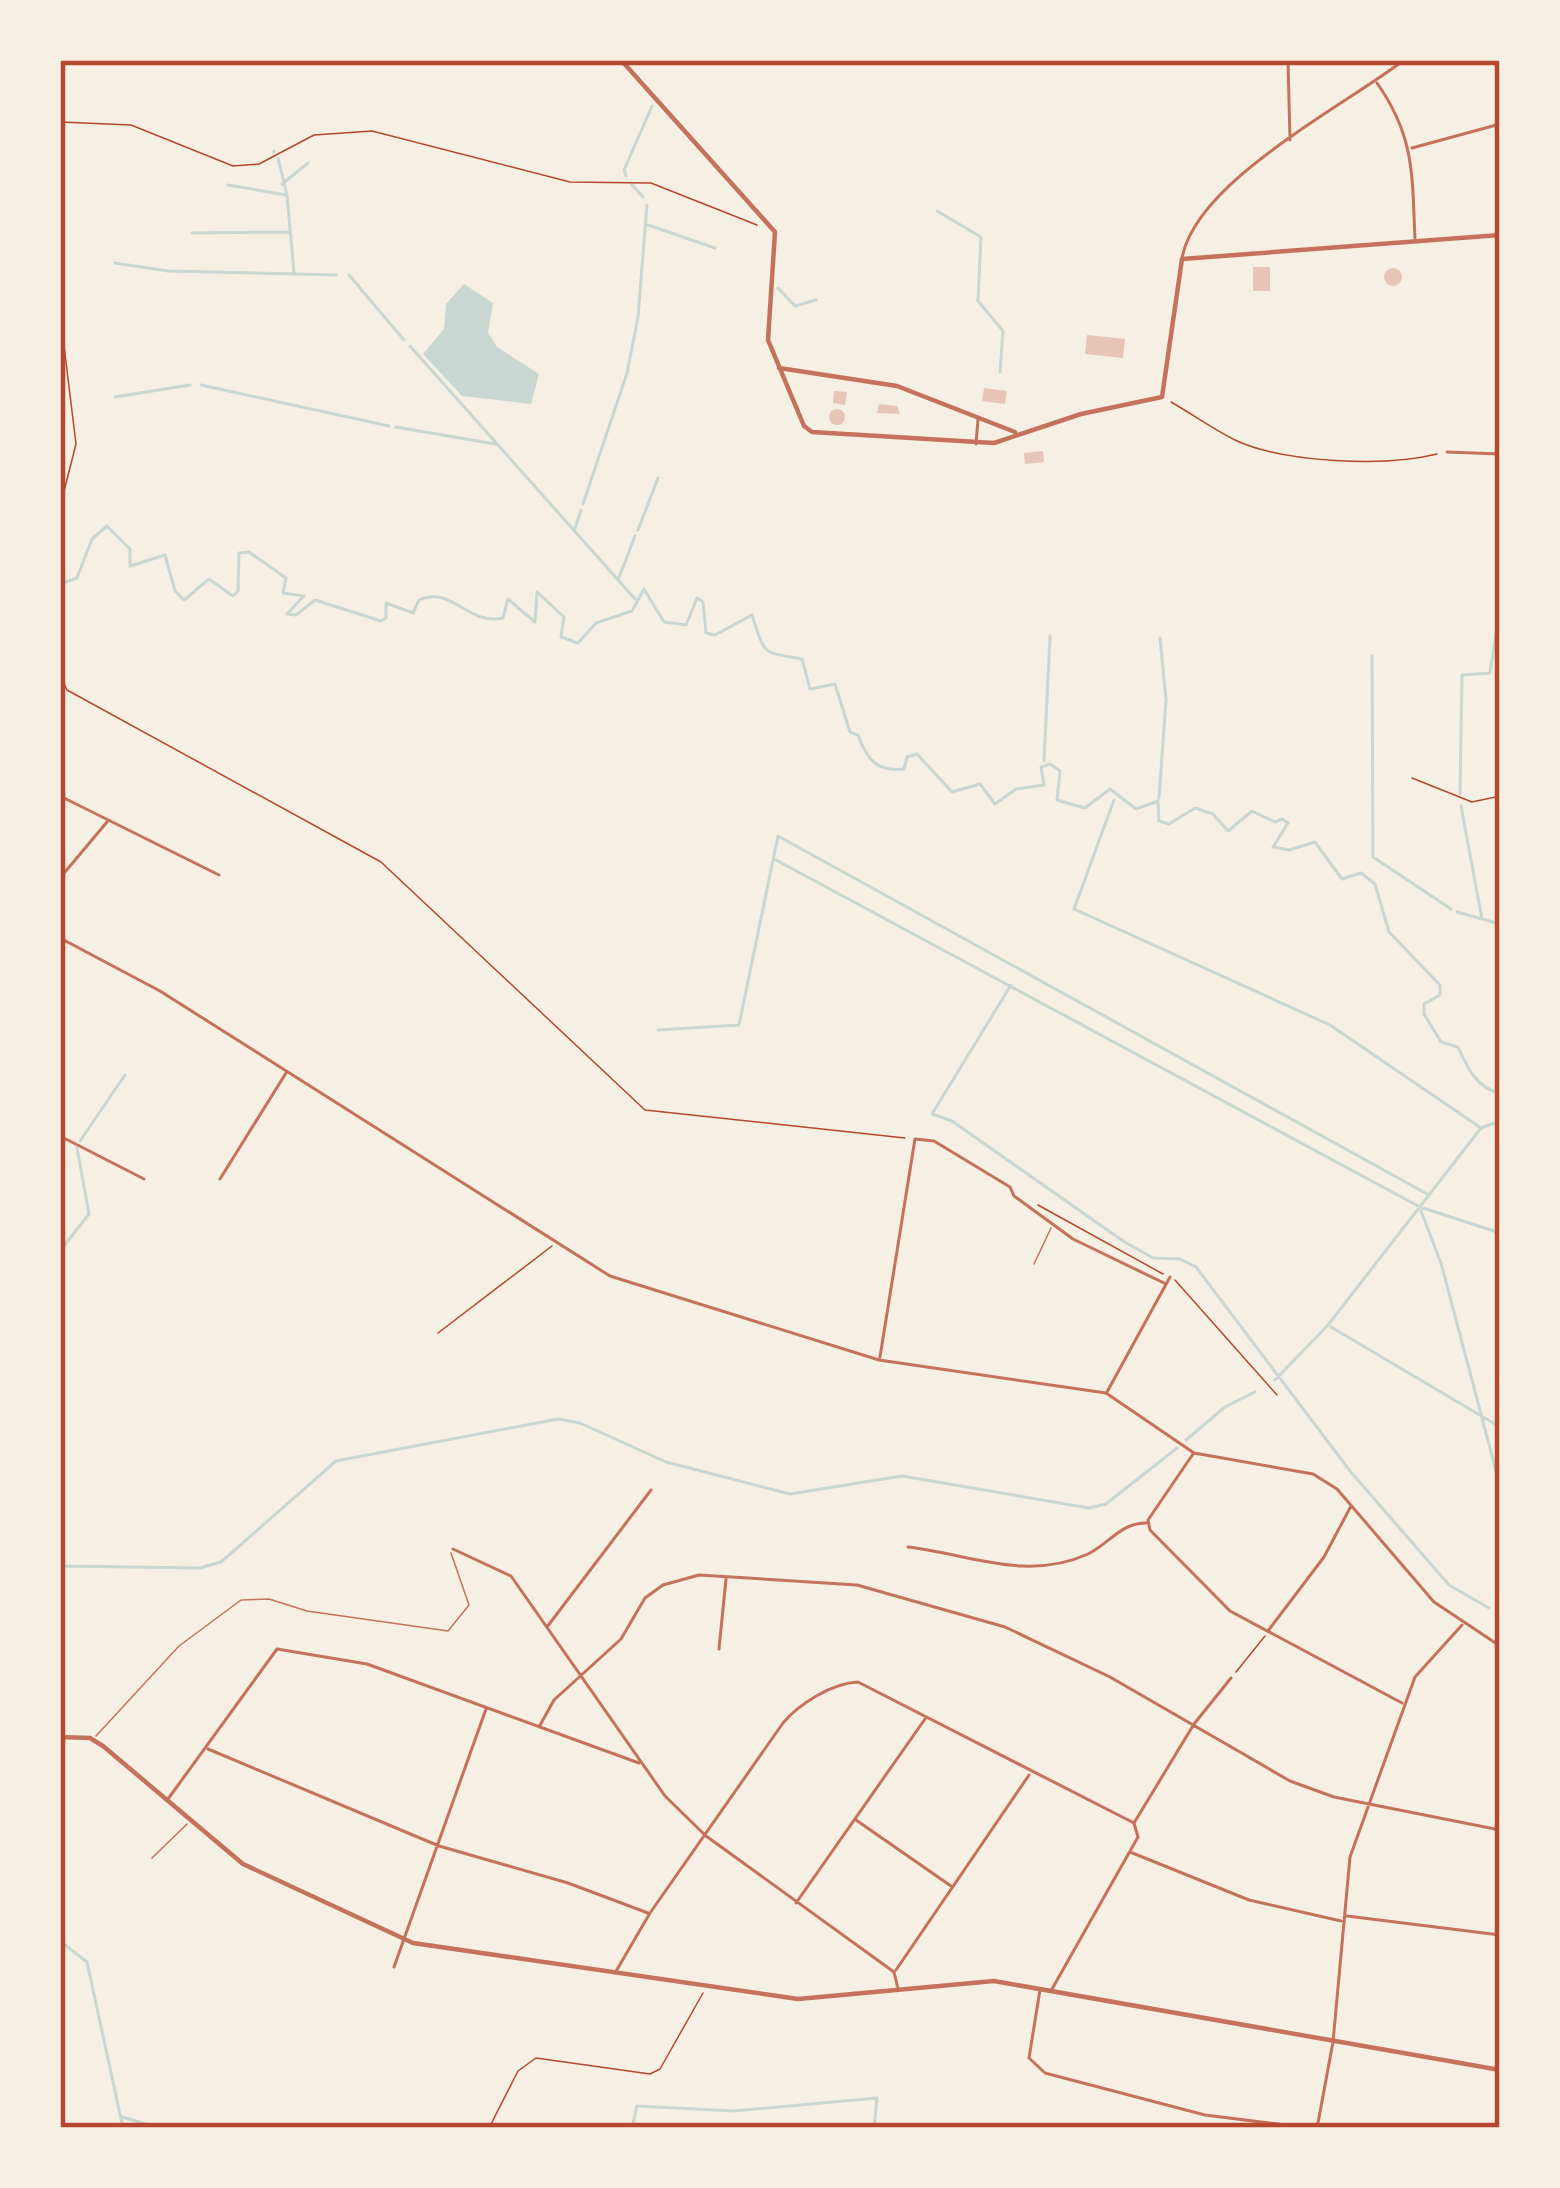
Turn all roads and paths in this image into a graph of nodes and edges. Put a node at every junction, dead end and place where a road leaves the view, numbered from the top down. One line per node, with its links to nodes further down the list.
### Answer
1 (621, 60): 14 (street)
2 (1288, 60): 7 (street)
3 (1404, 60): 4 (street)
4 (1376, 82): 7 (street); 8 (street)
5 (60, 122): 9 (path)
6 (1500, 124): 8 (street)
7 (1290, 141): 12 (street)
8 (1410, 148): 11 (street)
9 (757, 226)
10 (1500, 235): 11 (street)
11 (1416, 242): 12 (street)
12 (1181, 259): 17 (street)
13 (60, 313): 21 (path)
14 (779, 368): 16 (street); 18 (street)
15 (1167, 400): 19 (path)
16 (978, 420): 17 (street); 18 (street)
17 (1017, 433): 18 (street)
18 (976, 444)
19 (1447, 452): 20 (street)
20 (1500, 454)
21 (70, 473): 22 (path); 23 (path)
22 (60, 474)
23 (60, 507)
24 (60, 602): 34 (path)
25 (1412, 778): 27 (path)
26 (60, 796): 28 (street)
27 (1500, 796)
28 (109, 821): 29 (street); 30 (street)
29 (220, 875)
30 (60, 878)
31 (60, 938): 32 (street)
32 (287, 1072): 36 (street); 39 (street)
33 (60, 1136): 35 (street)
34 (915, 1139): 38 (street); 44 (street)
35 (144, 1179)
36 (220, 1179)
37 (1033, 1201): 41 (path)
38 (1052, 1224): 40 (lane); 42 (street)
39 (555, 1244): 43 (path); 44 (street)
40 (1034, 1264)
41 (1169, 1277): 42 (street); 46 (path)
42 (1166, 1284): 45 (street)
43 (438, 1333)
44 (879, 1360): 45 (street)
45 (1106, 1393): 47 (street)
46 (1277, 1395)
47 (1194, 1453): 49 (street); 50 (street)
48 (651, 1490): 55 (street)
49 (1352, 1506): 54 (street); 56 (street)
50 (1148, 1524): 51 (street); 56 (street)
51 (908, 1547)
52 (453, 1549): 55 (street); 67 (lane)
53 (726, 1576): 58 (street); 59 (street); 64 (street)
54 (1463, 1624): 57 (street); 61 (street)
55 (546, 1628): 59 (street)
56 (1267, 1632): 60 (path); 61 (street)
57 (1500, 1646)
58 (719, 1649)
59 (577, 1676): 65 (street); 69 (street)
60 (1231, 1678): 64 (street)
61 (1404, 1704): 72 (street)
62 (486, 1708): 65 (street); 68 (street); 78 (street)
63 (926, 1718): 70 (street); 73 (street); 77 (street)
64 (1194, 1724): 72 (street); 75 (street)
65 (539, 1726): 69 (street)
66 (60, 1737): 67 (street)
67 (93, 1739): 71 (street)
68 (207, 1748): 71 (street); 78 (street)
69 (642, 1764): 77 (street)
70 (1030, 1773): 75 (street); 81 (street)
71 (167, 1800): 74 (street)
72 (1367, 1802): 76 (street); 84 (street)
73 (854, 1819): 81 (street); 82 (street)
74 (190, 1821): 80 (lane); 86 (street)
75 (1134, 1823): 79 (street)
76 (1500, 1831)
77 (706, 1837): 82 (street); 83 (street)
78 (439, 1846): 83 (street); 86 (street)
79 (1130, 1852): 84 (street); 93 (street)
80 (152, 1858)
81 (951, 1886): 89 (street)
82 (795, 1904): 89 (street)
83 (650, 1913): 88 (street)
84 (1343, 1918): 85 (street); 94 (street)
85 (1500, 1935)
86 (404, 1940): 87 (street); 88 (street)
87 (394, 1967)
88 (615, 1972): 90 (street)
89 (894, 1972): 91 (street)
90 (704, 1986): 91 (street); 96 (path)
91 (898, 1989): 92 (street)
92 (1040, 1990): 93 (street); 97 (street)
93 (1052, 1992): 94 (street)
94 (1333, 2042): 95 (street); 97 (street)
95 (1500, 2070)
96 (489, 2128)
97 (1310, 2128)

